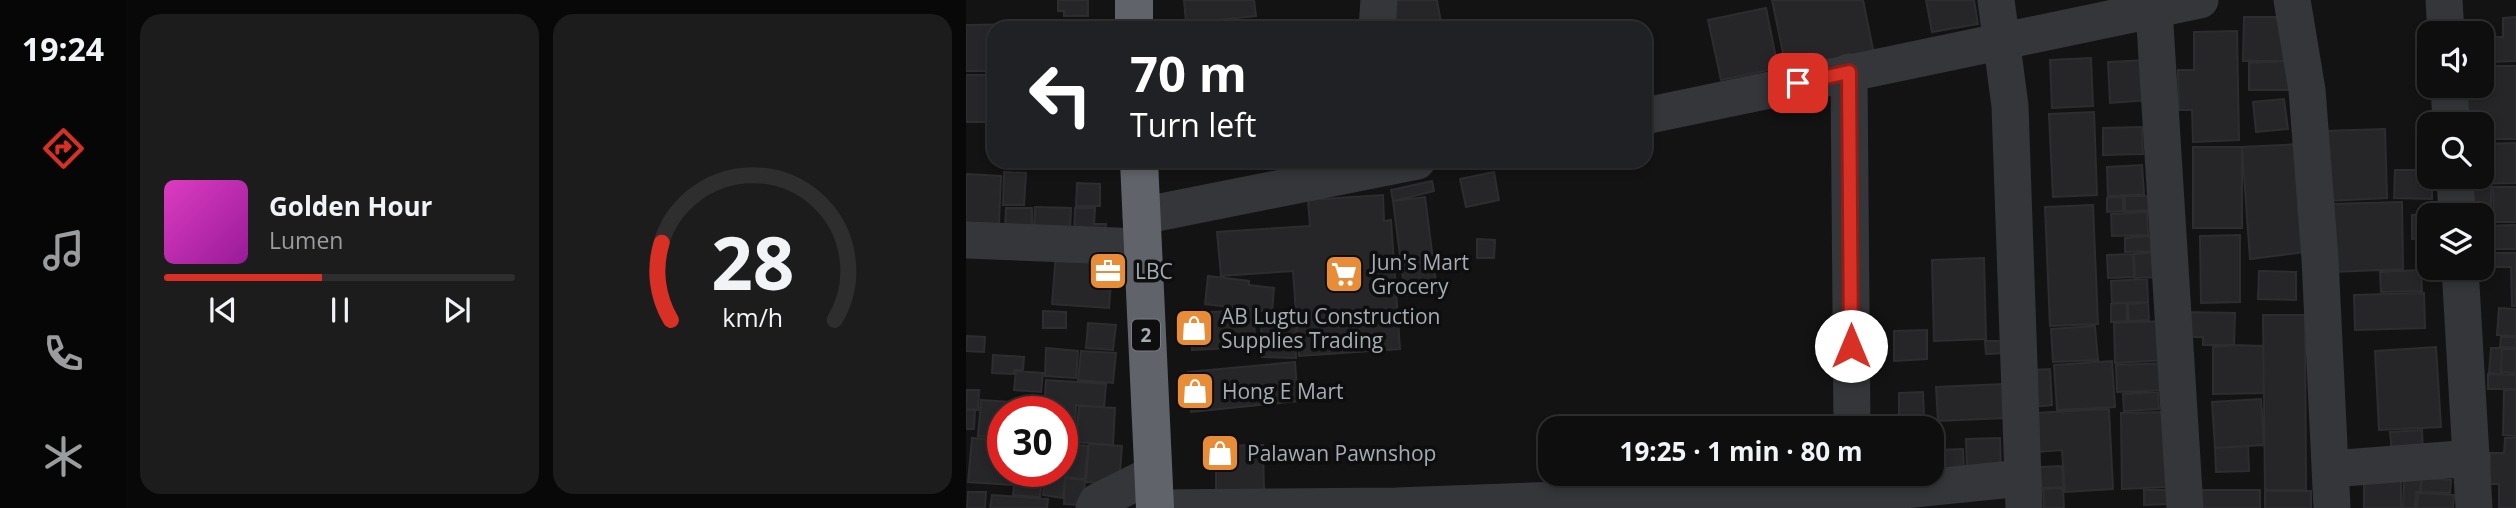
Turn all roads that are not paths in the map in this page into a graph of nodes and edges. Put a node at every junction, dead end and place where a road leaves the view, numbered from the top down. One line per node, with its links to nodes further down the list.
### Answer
1 (1133, 0): 8 (highway)
2 (1379, 0): 9 (street)
3 (1996, 0): 11 (street)
4 (2200, 0): 7 (street)
5 (2292, 0): 22 (street)
6 (2444, 0): 10 (street)
7 (2154, 9): 11 (street); 29 (street)
8 (1134, 21)
9 (1378, 21)
10 (2445, 21)
11 (2003, 39): 12 (street); 25 (street)
12 (1849, 72): 13 (street); 20 (street)
13 (1652, 114)
14 (1139, 168): 16 (highway, 2)
15 (1381, 168): 16 (street)
16 (1141, 232): 17 (street); 23 (highway, 2)
17 (966, 240): 18 (street)
18 (966, 253)
19 (2461, 280): 21 (street)
20 (1852, 416)
21 (2472, 458): 22 (street); 31 (street)
22 (2331, 469): 30 (street)
23 (1154, 491): 27 (street); 28 (street)
24 (1842, 491): 25 (street); 26 (street)
25 (2023, 493)
26 (1623, 503): 27 (street)
27 (1424, 506)
28 (1094, 508)
29 (2185, 508)
30 (2332, 508)
31 (2474, 508)

